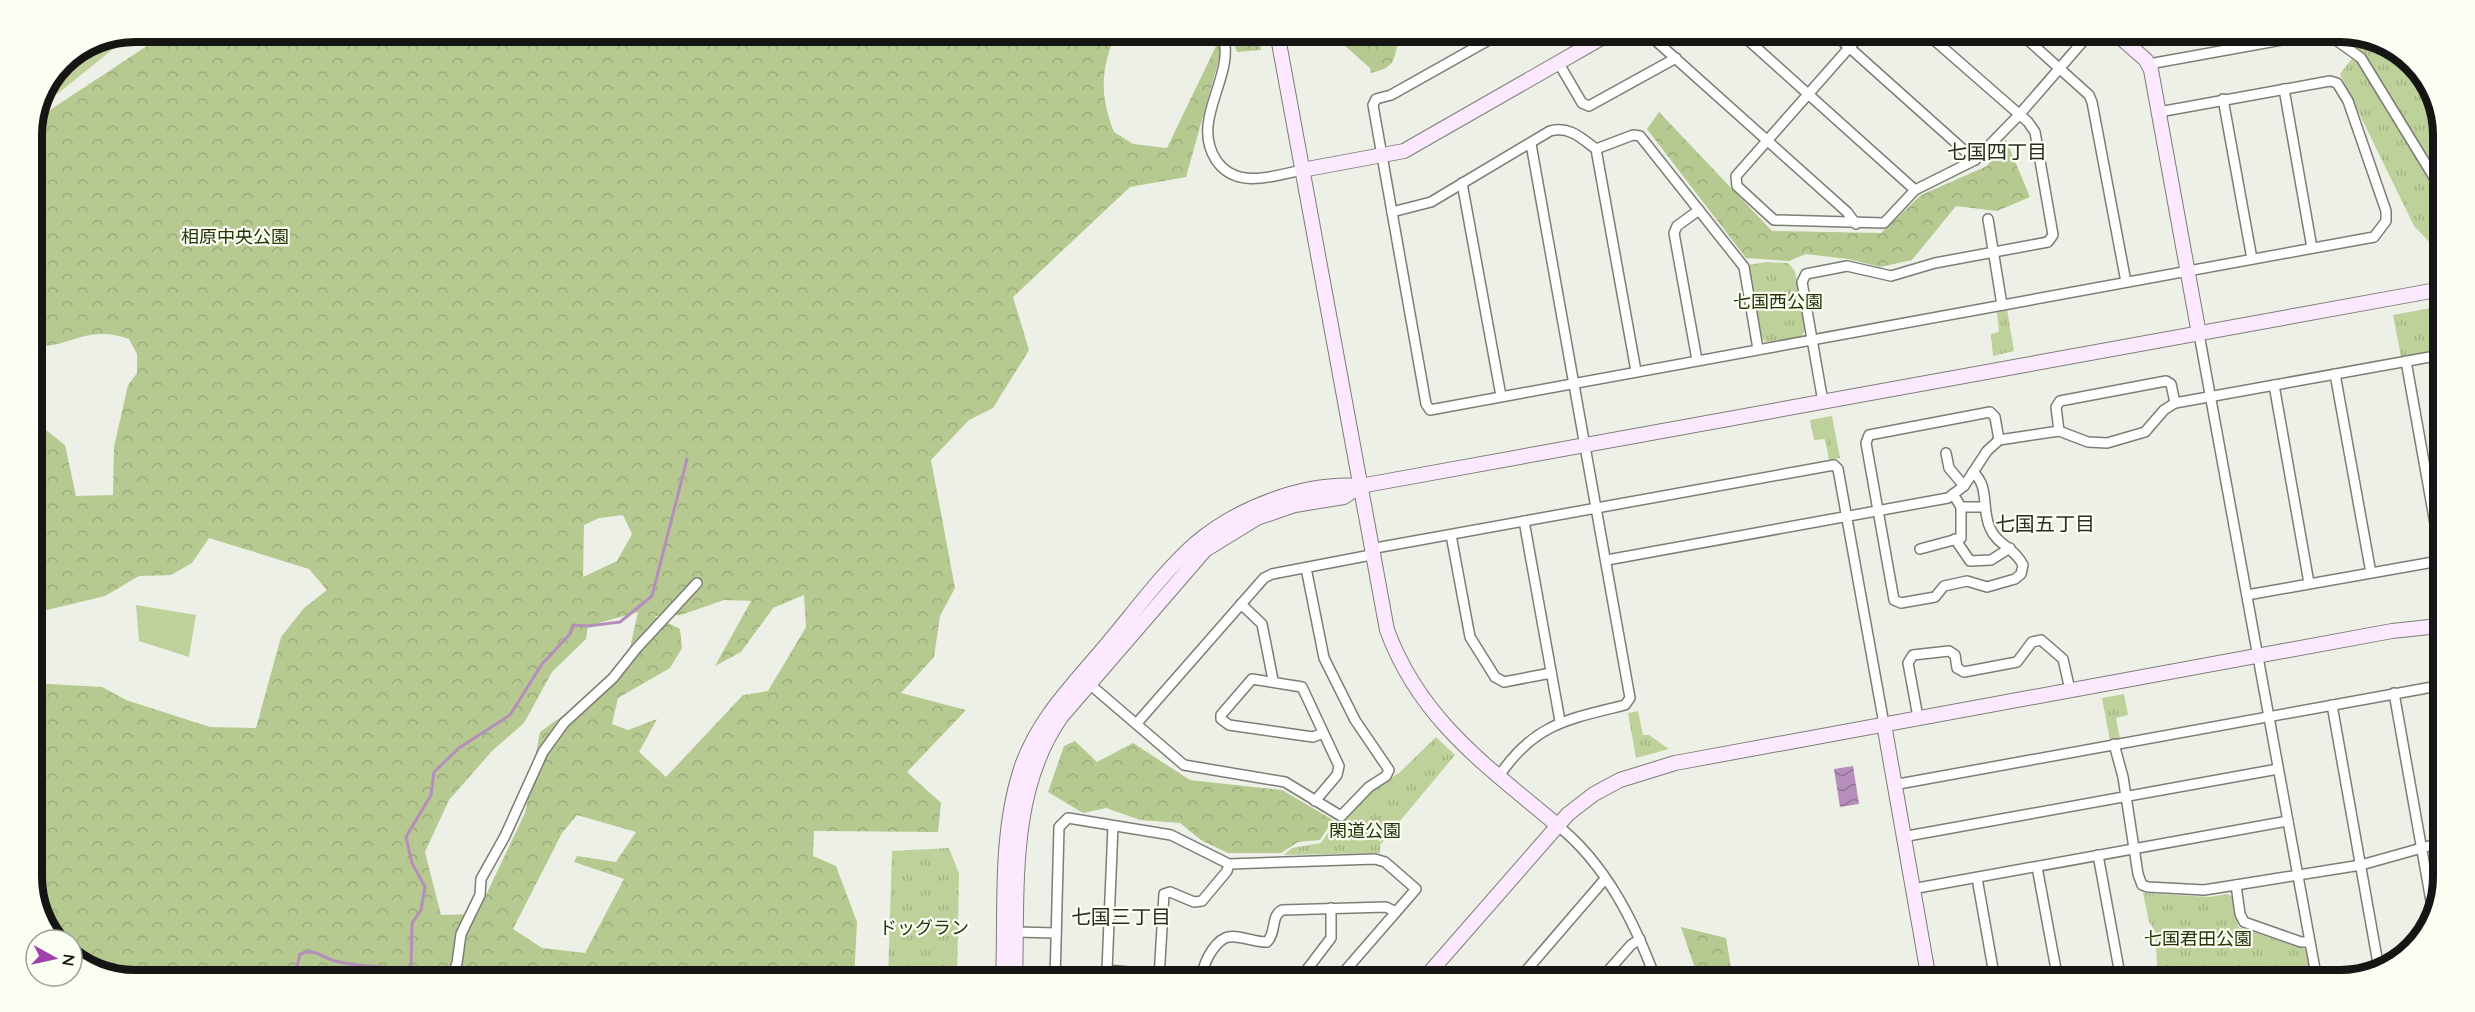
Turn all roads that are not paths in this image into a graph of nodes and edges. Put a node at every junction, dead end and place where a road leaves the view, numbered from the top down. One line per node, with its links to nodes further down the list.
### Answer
1 (1224, 42): 30 (street)
2 (1279, 42): 30 (street)
3 (1485, 42): 28 (street)
4 (1594, 42): 17 (street)
5 (1658, 42): 16 (street)
6 (1750, 42): 21 (street)
7 (1843, 42): 15 (street)
8 (1854, 42): 15 (street)
9 (1936, 42): 24 (street)
10 (2030, 42): 19 (street)
11 (2082, 42): 19 (street)
12 (2125, 42): 18 (street)
13 (2271, 42): 18 (street)
14 (2339, 42): 31 (street)
15 (1849, 47): 21 (street); 29 (street)
16 (1676, 58): 17 (street); 25 (street)
17 (1558, 62): 28 (street)
18 (2149, 64): 23 (street)
19 (2060, 68): 24 (street); 42 (street)
20 (2284, 89): 22 (street); 38 (street); 38 (street)
21 (1809, 93): 25 (street); 33 (street)
22 (2223, 99): 23 (street); 40 (street)
23 (2160, 112): 41 (street)
24 (2019, 115): 29 (street); 39 (street)
25 (1767, 139): 37 (street); 37 (street)
26 (1530, 144): 27 (street); 32 (street); 53 (street)
27 (1596, 148): 34 (street); 51 (street)
28 (1382, 155): 30 (street); 35 (street)
29 (1976, 159): 33 (street)
30 (1302, 170): 64 (street)
31 (2433, 176)
32 (1462, 183): 35 (street); 55 (street)
33 (1915, 190): 37 (street)
34 (1699, 210): 47 (street); 49 (street)
35 (1392, 212): 55 (street)
36 (1988, 219): 39 (street)
37 (1856, 224)
38 (2312, 248): 40 (street)
39 (1994, 252): 44 (street); 46 (street)
40 (2252, 259): 41 (street)
41 (2188, 270): 42 (street); 45 (street)
42 (2126, 282): 44 (street)
43 (2433, 291): 45 (street)
44 (2002, 305): 46 (street)
45 (2199, 334): 56 (street); 57 (street)
46 (1813, 339): 47 (street); 57 (street)
47 (1758, 350): 49 (street)
48 (2433, 356): 50 (street)
49 (1697, 360): 51 (street)
50 (2406, 361): 52 (street); 71 (street)
51 (1636, 371): 53 (street)
52 (2335, 374): 54 (street); 82 (street)
53 (1575, 383): 55 (street); 61 (street)
54 (2274, 385): 56 (street); 84 (street)
55 (1501, 396)
56 (2210, 396): 58 (street); 85 (street)
57 (1823, 402): 61 (street)
58 (2175, 403): 59 (street); 59 (street)
59 (2059, 431): 60 (street)
60 (1999, 440): 63 (street); 70 (street)
61 (1586, 445): 64 (street); 69 (street)
62 (1946, 453): 65 (street)
63 (1973, 471): 65 (street); 68 (street)
64 (1360, 486): 78 (street); 90 (street)
65 (1964, 486): 66 (street)
66 (1953, 494): 67 (street); 70 (street)
67 (1961, 507): 68 (street); 75 (street)
68 (1985, 507): 76 (street)
69 (1597, 508): 72 (street); 73 (street); 79 (street)
70 (1878, 510): 72 (street); 76 (street)
71 (2433, 512)
72 (1847, 515): 79 (street); 100 (street)
73 (1524, 521): 74 (street); 89 (street)
74 (1451, 535): 78 (street); 89 (street)
75 (1955, 539): 76 (street); 77 (street)
76 (2010, 548)
77 (1920, 549)
78 (1371, 552): 81 (street); 104 (street)
79 (1607, 560): 98 (street)
80 (2433, 562): 82 (street)
81 (1306, 568): 86 (street); 107 (street)
82 (2371, 573): 84 (street)
83 (697, 583): 132 (street)
84 (2309, 583): 85 (street)
85 (2247, 595): 88 (street)
86 (1241, 604): 91 (street); 99 (street)
87 (2433, 627): 88 (street)
88 (2258, 656): 93 (street); 97 (street)
89 (1551, 673): 98 (street)
90 (1084, 680): 99 (street); 127 (street); 133 (street)
91 (1273, 680): 101 (street); 101 (street)
92 (2433, 687): 94 (street)
93 (2070, 690): 96 (street); 96 (street)
94 (2394, 693): 95 (street); 113 (street)
95 (2332, 705): 97 (street); 117 (street)
96 (1918, 717): 100 (street)
97 (2270, 717): 102 (street); 103 (street)
98 (1560, 721): 104 (street)
99 (1137, 723): 107 (street)
100 (1884, 724): 105 (street); 109 (street)
101 (1323, 733): 107 (street)
102 (2114, 744): 105 (street); 106 (street)
103 (2278, 769): 106 (street); 108 (street)
104 (1499, 776): 109 (street)
105 (1893, 785): 111 (street)
106 (2126, 796): 111 (street); 114 (street)
107 (1315, 801)
108 (2288, 821): 114 (street); 119 (street)
109 (1557, 825): 121 (street); 141 (street)
110 (1113, 826): 116 (street); 128 (street); 136 (street)
111 (1902, 837): 123 (street)
112 (2433, 845): 113 (street)
113 (2421, 847): 117 (street); 124 (street)
114 (2134, 849): 115 (street); 122 (street)
115 (2098, 855): 118 (street); 148 (street)
116 (1229, 864): 126 (street); 137 (street)
117 (2361, 865): 119 (street); 131 (street)
118 (2037, 867): 120 (street); 147 (street)
119 (2297, 875): 122 (street); 130 (street)
120 (1977, 878): 123 (street); 146 (street)
121 (1605, 879): 129 (street); 142 (street)
122 (2236, 885): 130 (street)
123 (1912, 889): 145 (street)
124 (2430, 898)
125 (1331, 908): 126 (street); 138 (street); 139 (street)
126 (1396, 912): 140 (street)
127 (1016, 932): 128 (street); 134 (street)
128 (1056, 933): 135 (street)
129 (1640, 939): 143 (street); 144 (street)
130 (2309, 942): 149 (street)
131 (2378, 962)
132 (454, 970)
133 (1004, 970)
134 (1015, 970)
135 (1055, 970)
136 (1107, 970)
137 (1159, 970)
138 (1203, 970)
139 (1307, 970)
140 (1346, 970)
141 (1433, 970)
142 (1527, 970)
143 (1609, 970)
144 (1652, 970)
145 (1927, 970)
146 (1993, 970)
147 (2056, 970)
148 (2119, 970)
149 (2315, 970)

